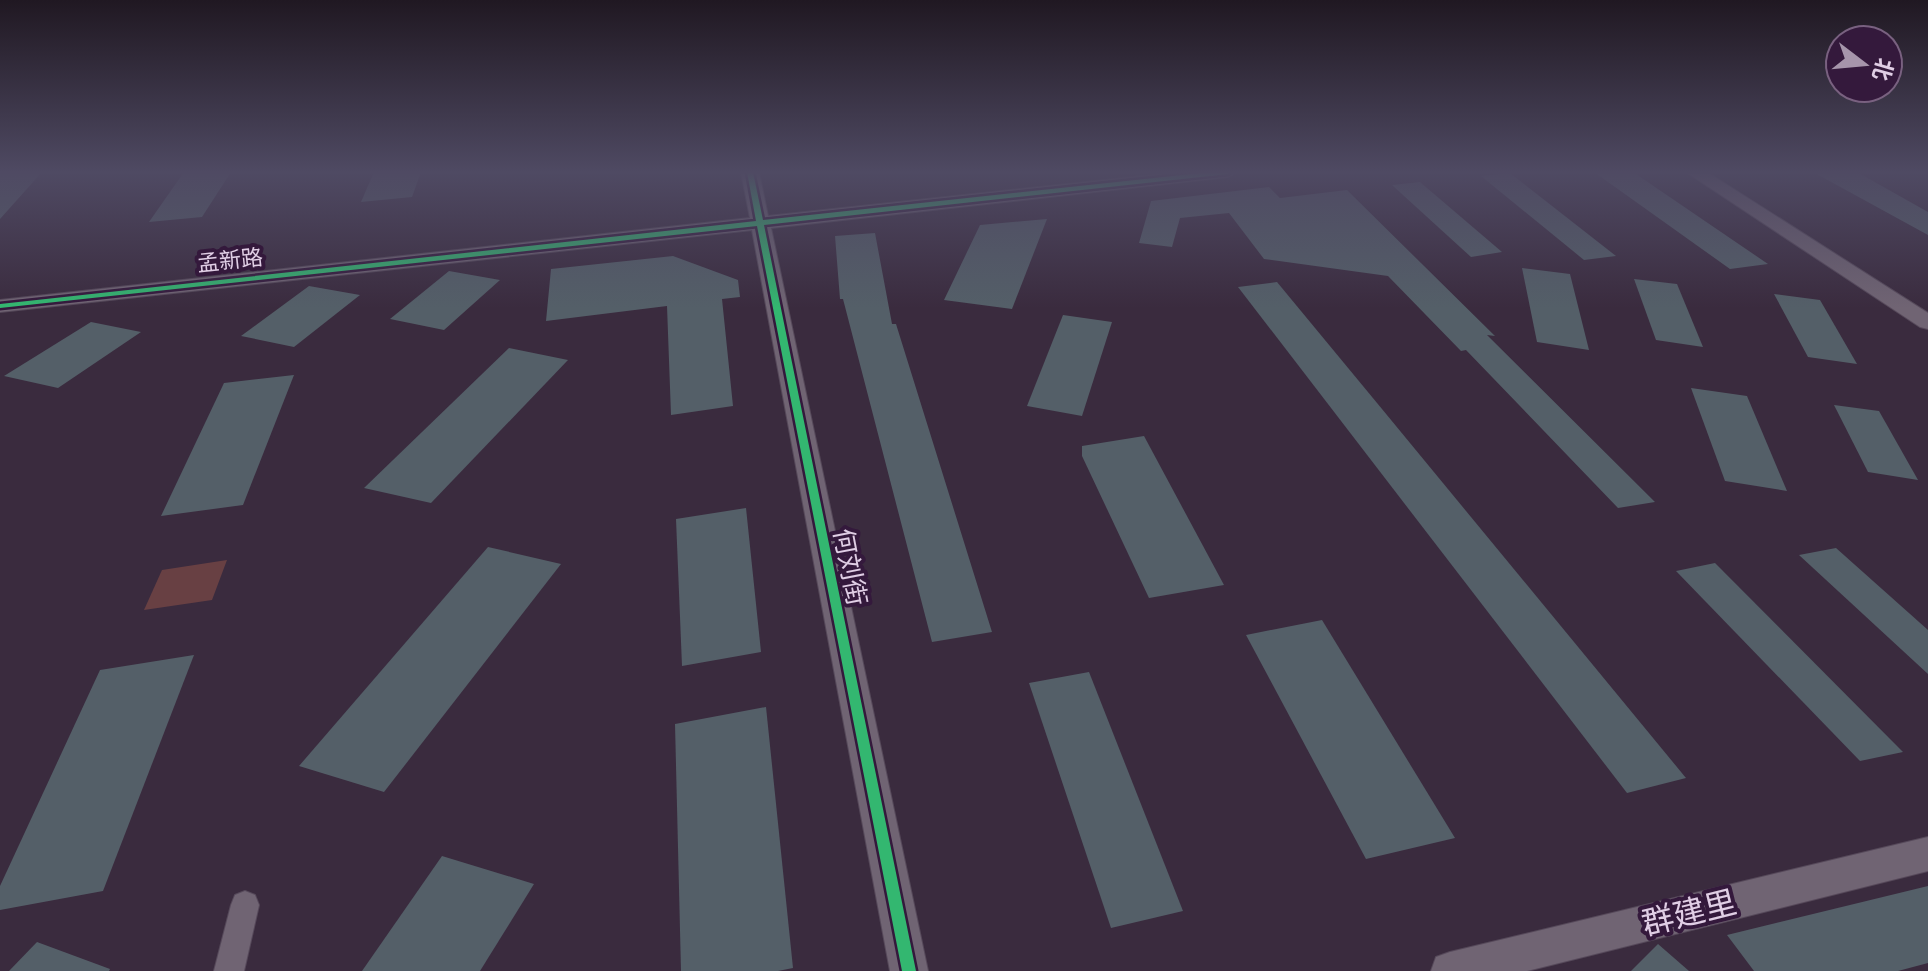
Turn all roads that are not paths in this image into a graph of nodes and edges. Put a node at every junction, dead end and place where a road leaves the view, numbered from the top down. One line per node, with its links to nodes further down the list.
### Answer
1 (757, 217): 4 (street, 何刘街)
2 (810, 217): 4 (street, 孟新路)
3 (1765, 217): 6 (street)
4 (758, 223): 5 (street, 孟新路); 10 (street, 何刘街)
5 (0, 306)
6 (1928, 322)
7 (1928, 854): 11 (street, 群建里)
8 (245, 905): 9 (street)
9 (229, 971)
10 (909, 971)
11 (1450, 971)

